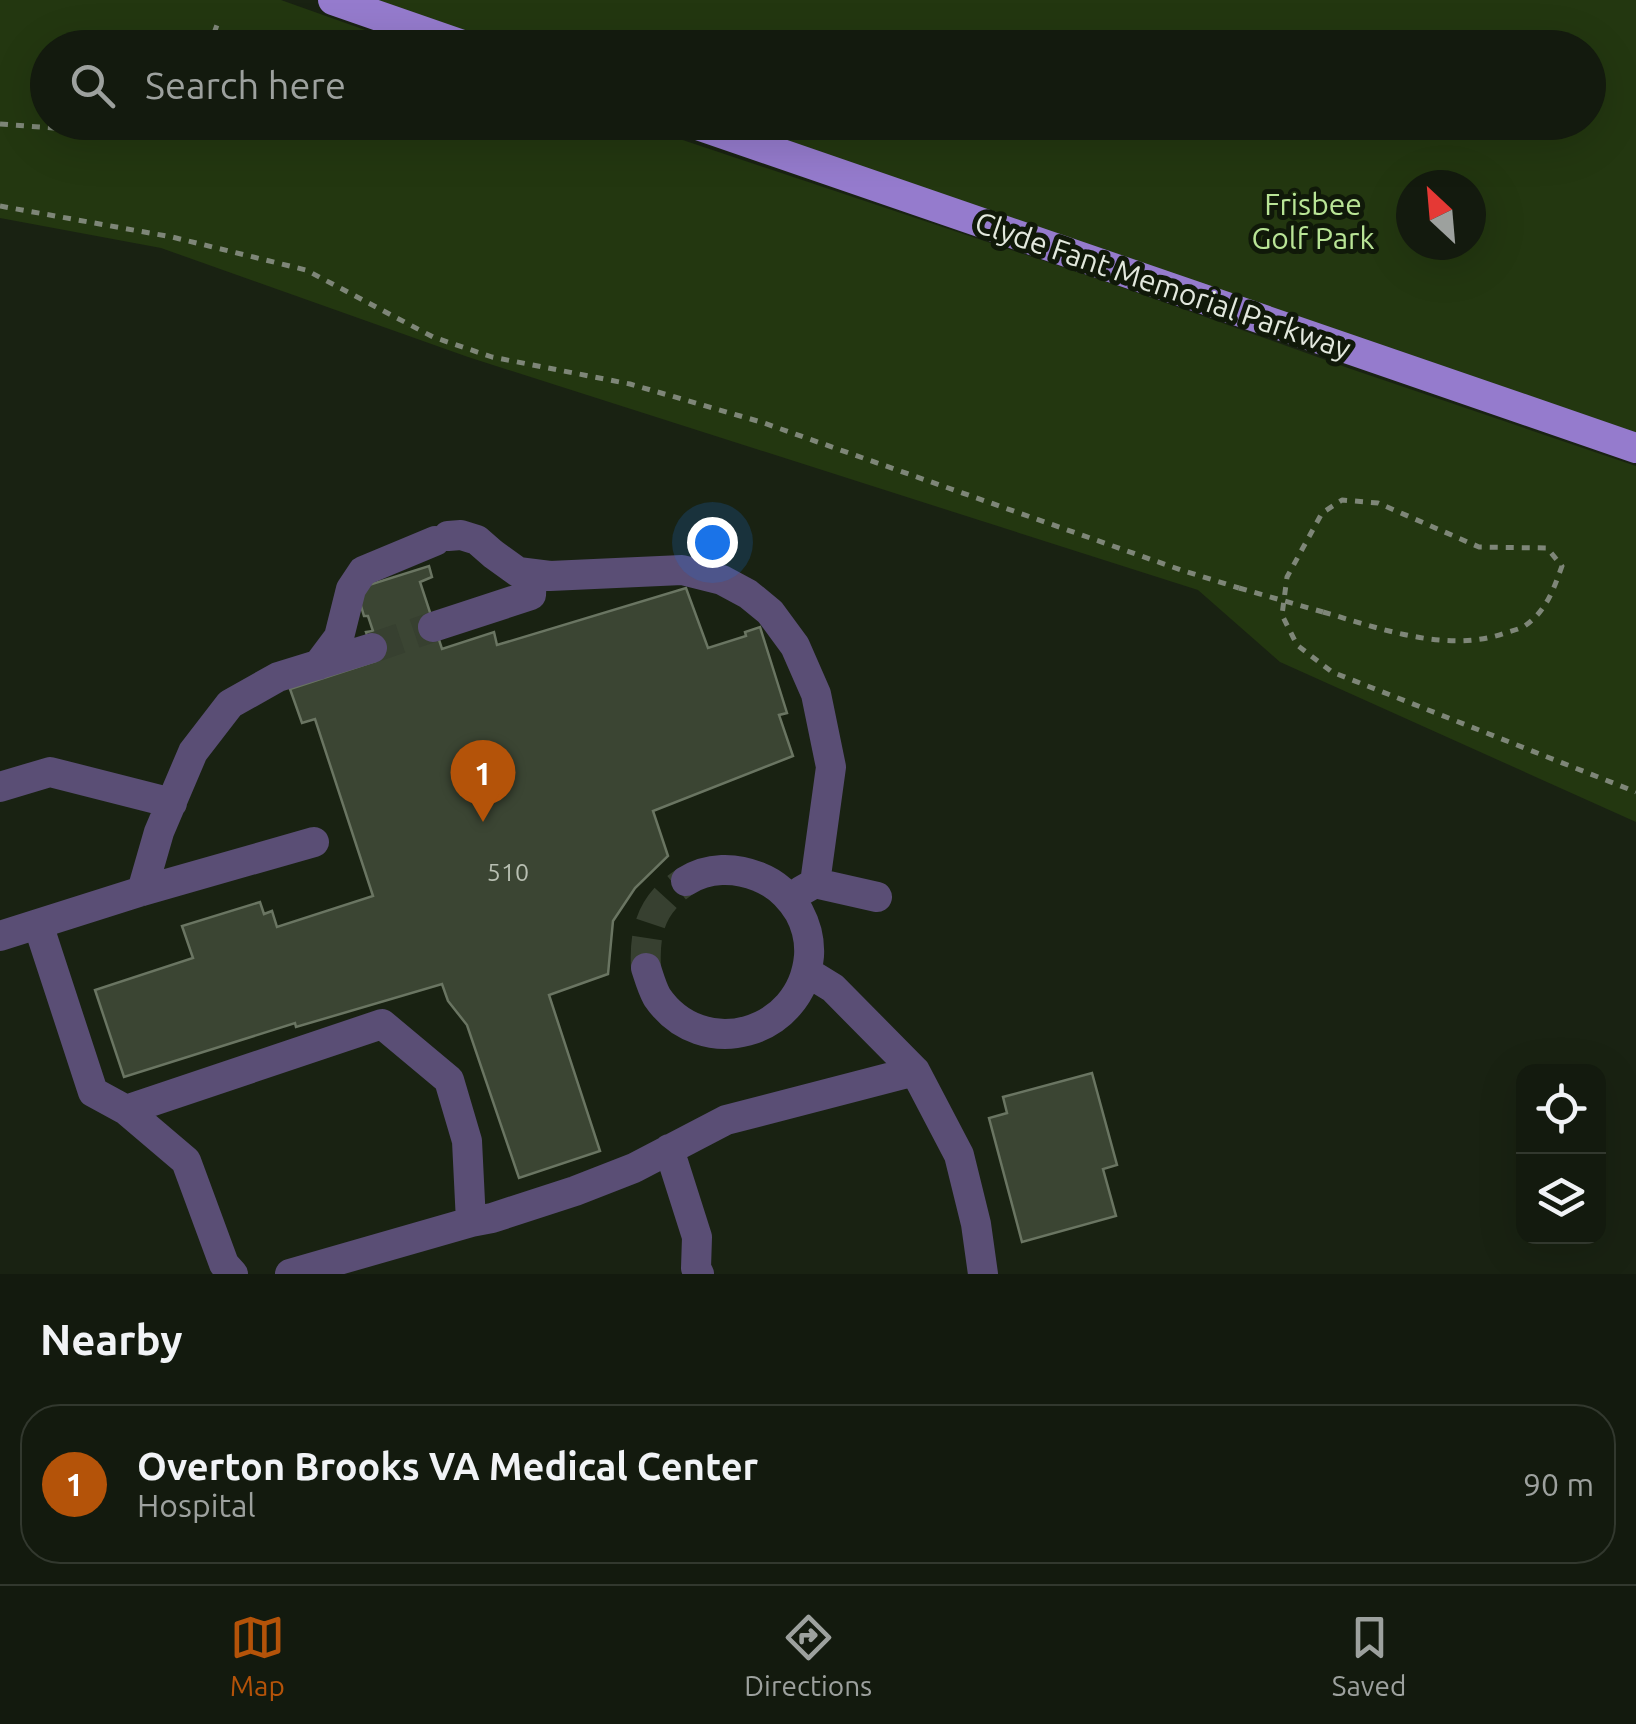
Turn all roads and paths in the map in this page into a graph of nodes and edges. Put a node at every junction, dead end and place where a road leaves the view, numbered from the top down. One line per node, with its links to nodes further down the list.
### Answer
1 (333, 0): 4 (main road)
2 (219, 19): 3 (path)
3 (215, 30)
4 (419, 30)
5 (0, 124): 6 (path)
6 (30, 126)
7 (741, 140): 9 (main road, Clyde Fant Memorial Parkway)
8 (0, 206): 15 (path, bridge)
9 (1636, 448)
10 (532, 574): 11 (street); 13 (street); 19 (street)
11 (434, 627)
12 (372, 648): 13 (street)
13 (318, 665): 16 (street)
14 (0, 787): 16 (street)
15 (1636, 792)
16 (172, 803): 20 (street)
17 (314, 842): 20 (street)
18 (686, 881): 19 (street)
19 (803, 890): 21 (street); 25 (street)
20 (142, 891): 22 (street)
21 (877, 897)
22 (38, 924): 23 (street); 27 (street)
23 (0, 936)
24 (646, 968): 25 (street)
25 (807, 972): 26 (street)
26 (915, 1071): 28 (street); 33 (street)
27 (126, 1110): 29 (street); 30 (street)
28 (669, 1149): 29 (street); 32 (street)
29 (470, 1222): 31 (street)
30 (234, 1274)
31 (290, 1274)
32 (698, 1274)
33 (982, 1274)

